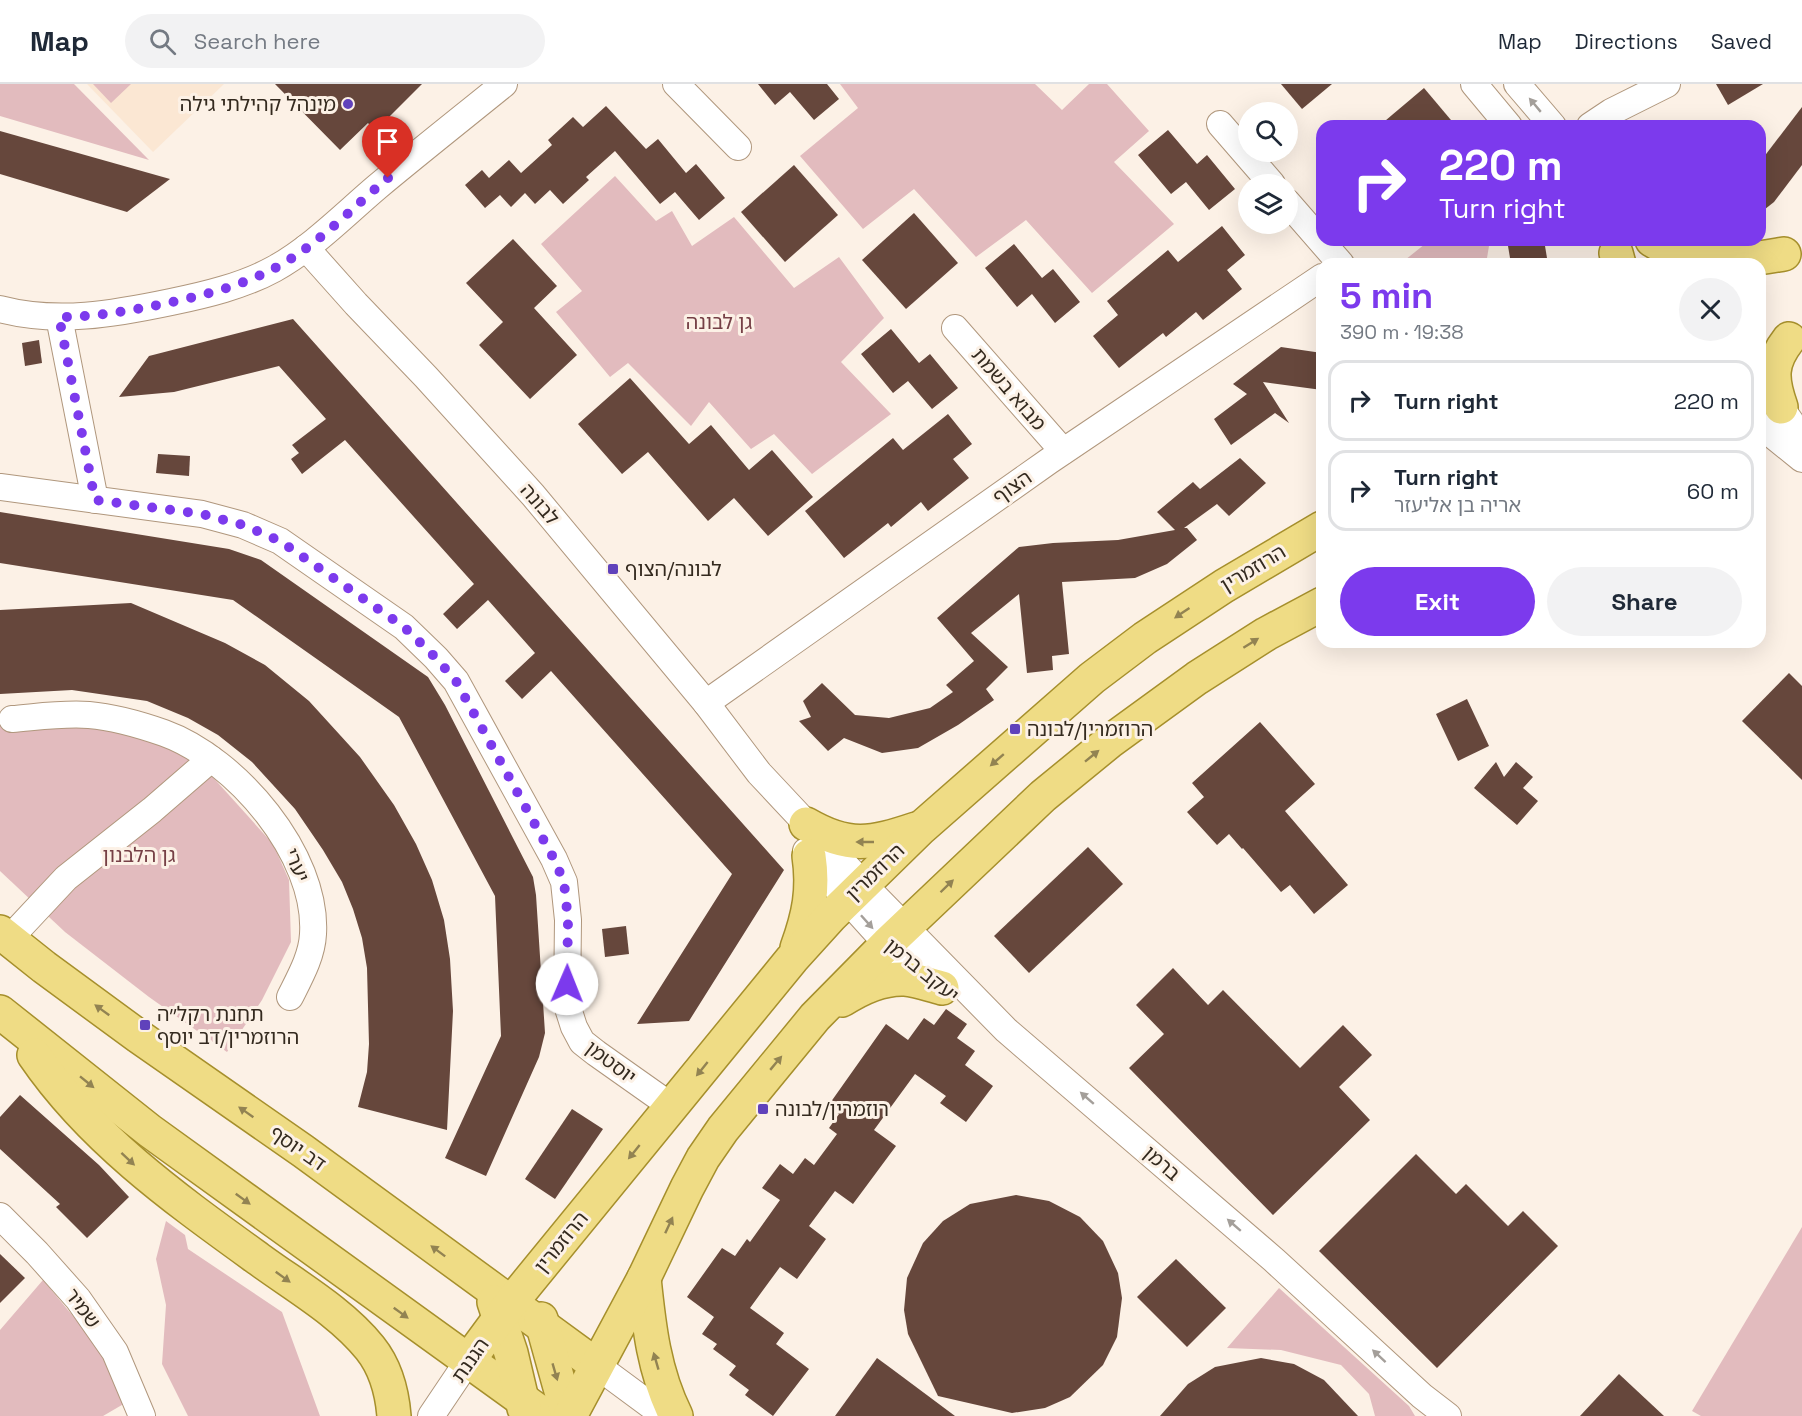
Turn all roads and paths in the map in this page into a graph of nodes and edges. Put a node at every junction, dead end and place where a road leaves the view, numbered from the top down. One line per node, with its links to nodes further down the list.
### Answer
1 (504, 84): 17 (street)
2 (676, 84): 11 (street)
3 (1474, 84): 6 (street)
4 (1517, 84): 7 (street, one-way to 4)
5 (1661, 88): 8 (street); 9 (street)
6 (1504, 120)
7 (1547, 120)
8 (1600, 120)
9 (1628, 120)
10 (1220, 124): 12 (street)
11 (738, 147)
12 (1263, 174)
13 (1298, 215): 14 (street)
14 (1316, 235)
15 (1325, 246): 19 (street)
16 (1662, 246): 20 (main road)
17 (306, 248): 24 (street); 37 (street, לבונה)
18 (1782, 255): 21 (main road)
19 (1336, 258)
20 (1692, 258)
21 (1762, 258)
22 (1316, 282): 31 (street, הצוף)
23 (0, 309): 24 (street)
24 (59, 317): 34 (street)
25 (955, 328): 31 (street, מבוא בשמת)
26 (1796, 334): 27 (main road); 29 (main road)
27 (1766, 352)
28 (1766, 401): 29 (street)
29 (1770, 416): 30 (street); 32 (street)
30 (1802, 438)
31 (1063, 451): 37 (street, הצוף)
32 (1802, 459)
33 (0, 487): 34 (street, יוסטמן)
34 (95, 500): 53 (street, יוסטמן)
35 (1316, 532): 42 (main road, הרוזמרין, one-way to 42)
36 (1316, 606): 45 (main road, one-way to 36)
37 (706, 704): 40 (street, לבונה)
38 (12, 719): 39 (street, יערי)
39 (211, 759): 46 (street); 49 (street, יערי)
40 (759, 773): 41 (street, לבונה); 43 (street, לבונה)
41 (806, 824): 42 (main road, one-way to 41); 44 (street, לבונה)
42 (921, 828): 44 (main road, הרוזמרין)
43 (809, 856): 44 (street, לבונה); 47 (main road)
44 (855, 892): 45 (street, לבונה); 47 (main road, הרוזמרין)
45 (896, 935): 48 (street, יעקב ברמן); 51 (main road); 52 (street, ברמן)
46 (4, 936): 57 (main road, דב יוסף, one-way to 46)
47 (792, 959): 53 (main road, הרוזמרין, one-way to 53)
48 (942, 988): 51 (main road); 52 (street, יעקב ברמן)
49 (290, 998)
50 (4, 1015): 59 (main road, one-way to 59); 64 (main road, one-way to 64)
51 (815, 1017): 56 (main road, one-way to 51)
52 (1006, 1030): 61 (street, ברמן, one-way to 52)
53 (671, 1106): 55 (main road, הרוזמרין, one-way to 55)
54 (0, 1216): 63 (street, שמיר)
55 (533, 1276): 57 (main road, הרוזמרין); 58 (main road)
56 (644, 1278): 60 (main road); 68 (main road, one-way to 56)
57 (499, 1303): 58 (main road, דב יוסף); 59 (main road, הגננת); 62 (main road)
58 (542, 1327): 60 (main road, דב יוסף); 66 (main road, one-way to 66)
59 (468, 1362): 62 (main road); 65 (street, הגננת)
60 (596, 1365): 66 (main road); 67 (street)
61 (1428, 1406): 69 (street)
62 (531, 1411)
63 (142, 1416)
64 (394, 1416)
65 (430, 1416)
66 (569, 1416)
67 (665, 1416)
68 (676, 1416)
69 (1448, 1416)

